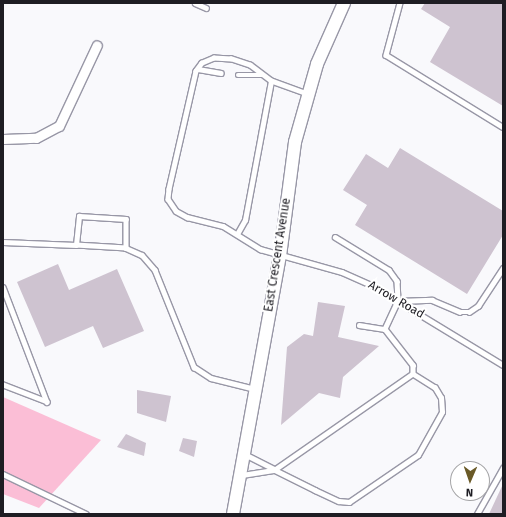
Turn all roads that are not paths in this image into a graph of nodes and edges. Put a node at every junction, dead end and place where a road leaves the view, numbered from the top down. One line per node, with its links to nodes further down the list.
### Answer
1 (195, 3): 4 (lane)
2 (344, 3): 11 (street, East Crescent Avenue)
3 (400, 3): 12 (lane)
4 (206, 8)
5 (97, 45): 13 (street)
6 (198, 69): 7 (lane); 9 (lane); 14 (lane, Arrow Road)
7 (221, 73)
8 (238, 75): 9 (lane)
9 (263, 75): 10 (lane)
10 (271, 81): 11 (lane); 14 (lane)
11 (308, 94): 19 (street, East Crescent Avenue)
12 (503, 127)
13 (3, 139)
14 (237, 234): 19 (lane, Arrow Road)
15 (334, 238): 22 (lane)
16 (3, 242): 17 (lane)
17 (76, 245): 18 (lane); 18 (lane)
18 (126, 248): 28 (lane)
19 (280, 256): 22 (lane, Arrow Road); 28 (street, East Crescent Avenue)
20 (503, 268): 22 (lane)
21 (3, 287): 27 (lane)
22 (398, 301): 24 (lane); 25 (lane, Arrow Road)
23 (359, 325): 24 (lane)
24 (385, 329): 26 (lane)
25 (503, 364)
26 (413, 374): 31 (lane); 31 (lane)
27 (3, 385)
28 (255, 389): 29 (street, East Crescent Avenue)
29 (244, 453): 31 (lane); 33 (street, East Crescent Avenue)
30 (503, 468): 36 (lane)
31 (275, 470): 33 (lane)
32 (3, 474): 34 (lane)
33 (240, 475): 35 (street, East Crescent Avenue)
34 (86, 514)
35 (233, 514)
36 (477, 514)

